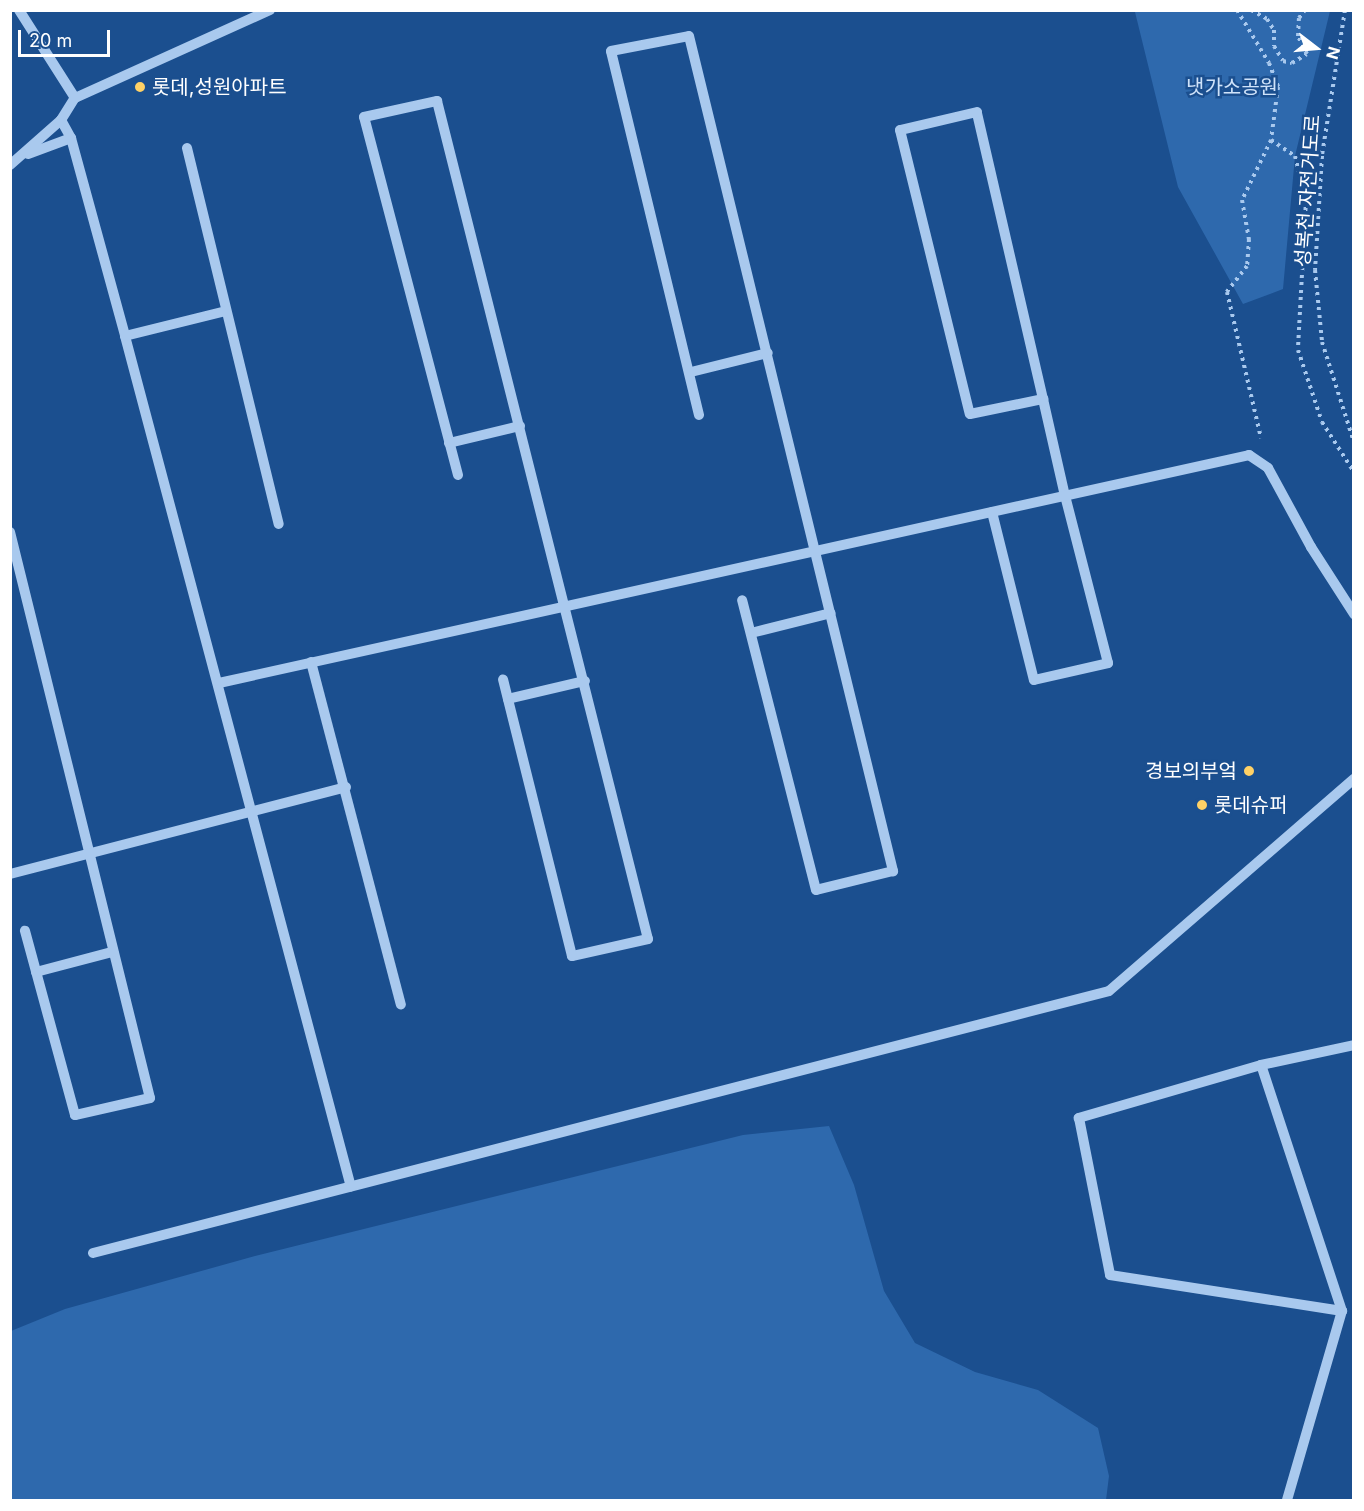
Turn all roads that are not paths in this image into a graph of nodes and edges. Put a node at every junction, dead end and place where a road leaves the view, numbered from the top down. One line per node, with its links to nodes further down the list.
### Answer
1 (19, 10): 3 (street)
2 (270, 10): 3 (street)
3 (75, 98): 4 (street)
4 (61, 120): 5 (street); 7 (street)
5 (71, 138): 8 (street); 10 (street)
6 (187, 148): 9 (street)
7 (10, 165)
8 (10, 171)
9 (226, 311): 10 (street); 20 (street)
10 (126, 336): 31 (street)
11 (768, 353): 12 (street); 12 (street); 22 (street)
12 (690, 372): 14 (street)
13 (1043, 399): 13 (street); 18 (street)
14 (699, 415)
15 (520, 426): 16 (street); 16 (street); 24 (street)
16 (449, 443): 17 (street)
17 (458, 475)
18 (1065, 496): 19 (street); 19 (street); 26 (street)
19 (992, 512): 22 (street)
20 (279, 524)
21 (10, 532): 36 (street)
22 (817, 551): 24 (street); 25 (street)
23 (742, 600): 27 (street)
24 (565, 606): 28 (street); 30 (street)
25 (831, 613): 27 (street); 27 (street)
26 (1353, 614)
27 (751, 633)
28 (311, 662): 31 (street); 34 (street)
29 (503, 679): 32 (street)
30 (585, 681): 32 (street); 32 (street)
31 (219, 684): 35 (street)
32 (508, 699)
33 (1353, 779): 44 (street)
34 (346, 787): 35 (street); 41 (street)
35 (255, 812): 36 (street); 44 (street)
36 (90, 854): 37 (street); 39 (street)
37 (10, 874)
38 (25, 931): 40 (street)
39 (112, 952): 40 (street); 40 (street)
40 (36, 972)
41 (401, 1004)
42 (1353, 1045): 43 (street)
43 (1261, 1065): 46 (street); 46 (street)
44 (351, 1187): 45 (street)
45 (93, 1253)
46 (1342, 1311): 47 (street)
47 (1287, 1500)

